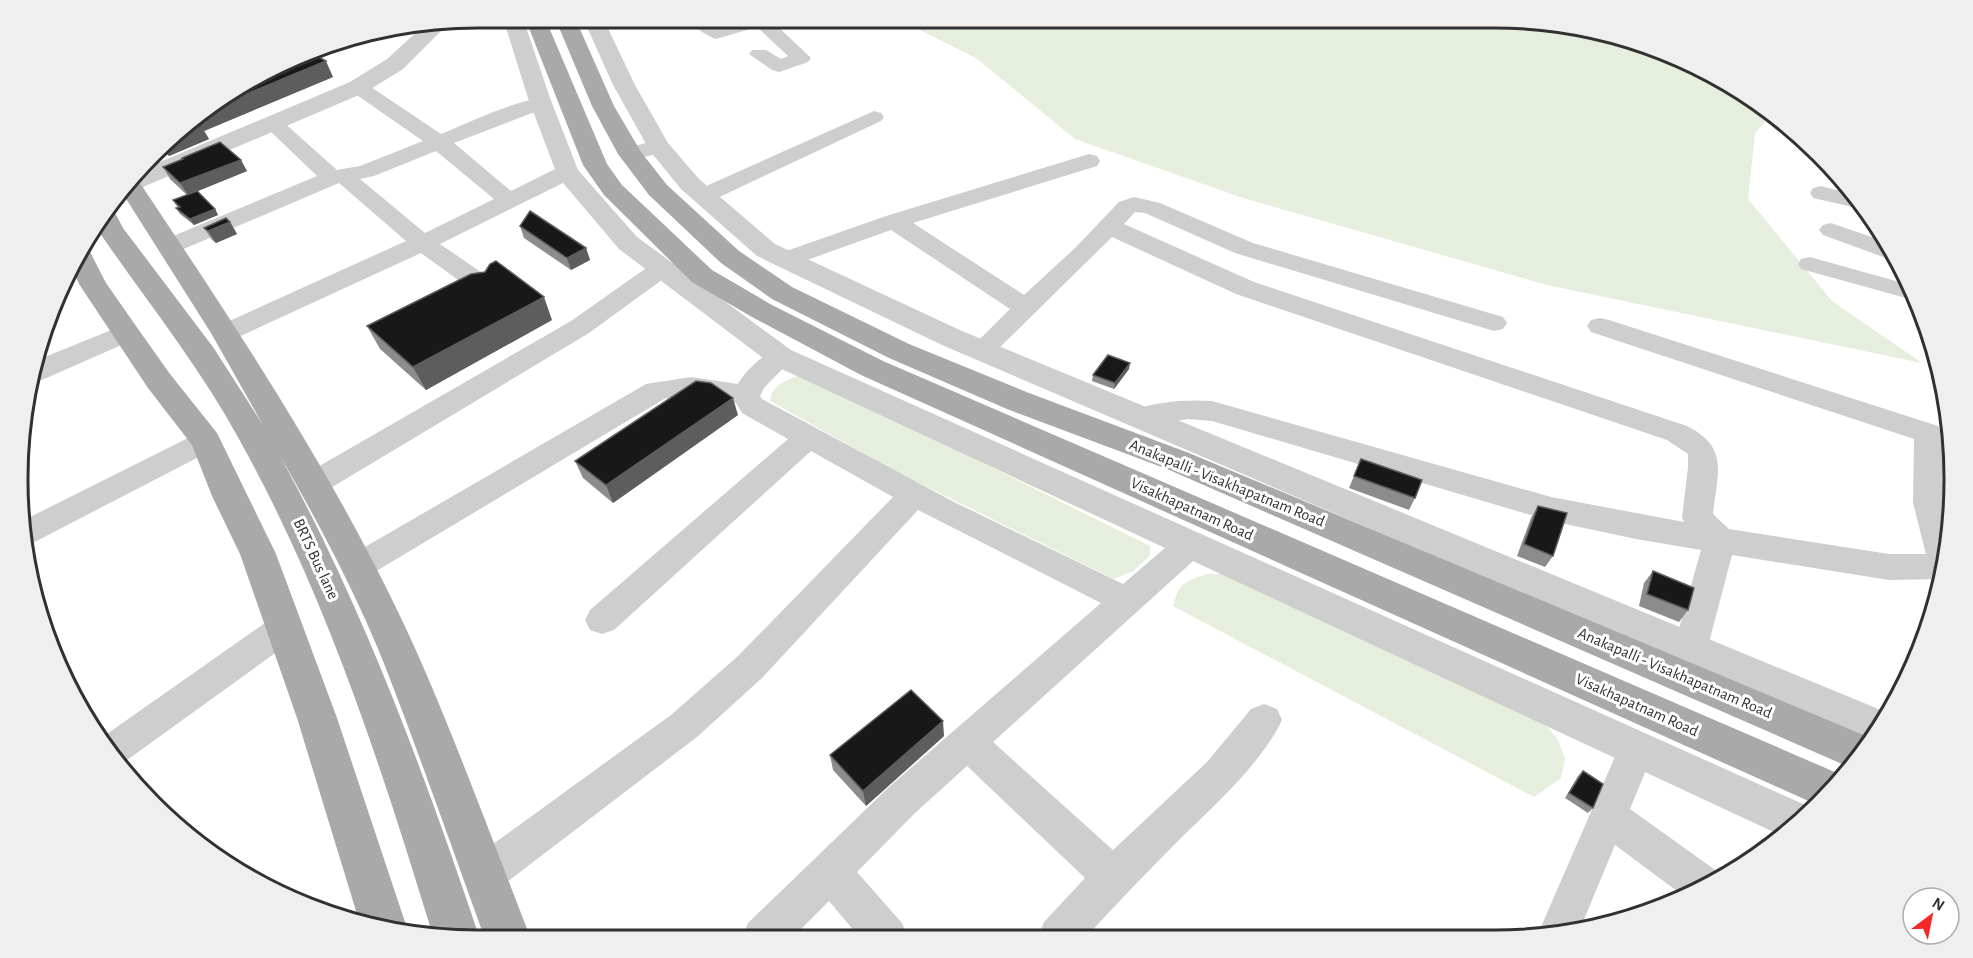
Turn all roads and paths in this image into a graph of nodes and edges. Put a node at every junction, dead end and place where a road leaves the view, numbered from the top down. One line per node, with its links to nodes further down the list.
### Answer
1 (516, 28): 11 (street)
2 (538, 28): 17 (main road, Visakhapatnam Road)
3 (569, 28): 15 (main road, Anakapalli - Visakhapatnam Road)
4 (598, 28): 15 (street)
5 (709, 28): 6 (street)
6 (732, 28)
7 (771, 28): 9 (street)
8 (430, 31): 10 (street)
9 (759, 54)
10 (358, 87): 13 (street); 14 (street)
11 (541, 103): 14 (street); 17 (street)
12 (874, 117): 22 (street)
13 (274, 124): 18 (street); 19 (street)
14 (439, 142): 18 (street); 24 (street)
15 (644, 150): 22 (street); 68 (main road, Anakapalli - Visakhapatnam Road)
16 (1089, 161): 25 (street)
17 (581, 168): 24 (street); 35 (street); 69 (main road, Visakhapatnam Road)
18 (338, 177): 29 (street); 30 (street)
19 (144, 178)
20 (133, 191): 30 (main road)
21 (1821, 193): 23 (street)
22 (703, 196): 32 (street)
23 (1847, 200)
24 (510, 201): 29 (street)
25 (894, 221): 32 (street); 38 (street)
26 (106, 226): 78 (main road, BRTS Bus lane)
27 (1108, 226): 38 (street); 39 (street); 54 (street)
28 (1831, 230): 31 (street)
29 (422, 244): 36 (street); 42 (street)
30 (170, 246): 42 (main road)
31 (1880, 248)
32 (784, 260): 43 (street)
33 (84, 264): 41 (main road)
34 (1810, 264): 37 (street)
35 (661, 268): 44 (street); 51 (street)
36 (485, 287)
37 (1903, 291)
38 (1026, 308): 43 (street)
39 (1494, 322)
40 (1600, 326): 48 (street)
41 (126, 333): 45 (street); 50 (main road)
42 (225, 333): 51 (main road)
43 (982, 351): 47 (street)
44 (781, 357): 46 (street); 55 (street)
45 (42, 369)
46 (746, 396): 49 (street); 58 (street)
47 (1141, 417): 54 (street); 62 (street)
48 (1940, 437): 56 (street)
49 (808, 438): 52 (street); 60 (street)
50 (206, 441): 53 (street); 61 (main road)
51 (313, 484): 58 (main road)
52 (914, 495): 59 (street); 73 (street)
53 (31, 531)
54 (1720, 540): 57 (street); 62 (street)
55 (1191, 544): 59 (street); 67 (street)
56 (1940, 546)
57 (1936, 566)
58 (357, 567): 73 (main road)
59 (1125, 600): 65 (street)
60 (602, 620)
61 (284, 628): 66 (street); 76 (main road)
62 (1690, 650): 64 (street)
63 (1264, 720): 74 (street)
64 (1872, 725)
65 (968, 743): 72 (street); 74 (street)
66 (118, 747)
67 (1637, 748): 70 (street); 71 (street)
68 (1853, 750)
69 (1823, 787)
70 (1608, 816): 75 (street); 77 (street)
71 (1790, 819)
72 (830, 872): 80 (street); 81 (street)
73 (485, 874): 79 (main road)
74 (1113, 877): 82 (street)
75 (1697, 881)
76 (381, 919)
77 (1561, 925)
78 (454, 929)
79 (505, 930)
80 (771, 930)
81 (880, 930)
82 (1065, 930)

